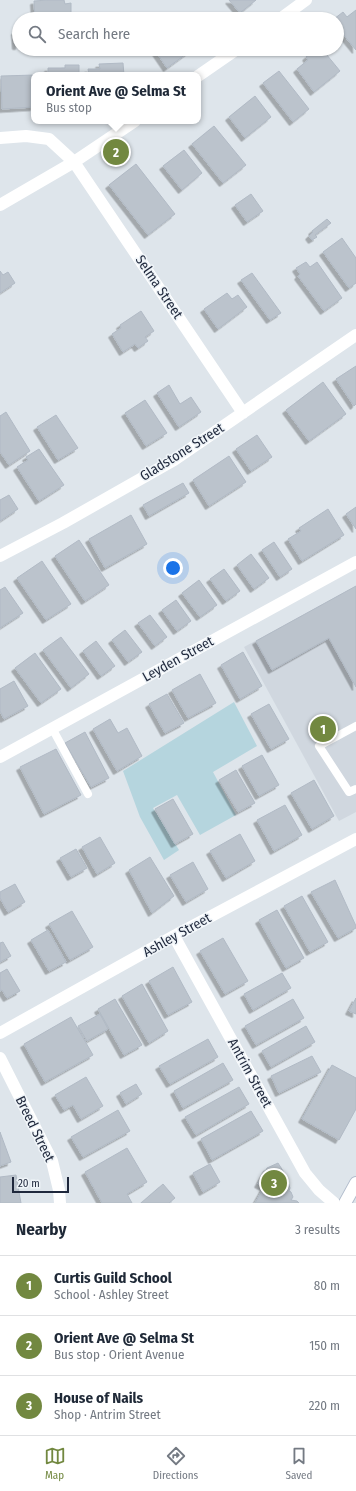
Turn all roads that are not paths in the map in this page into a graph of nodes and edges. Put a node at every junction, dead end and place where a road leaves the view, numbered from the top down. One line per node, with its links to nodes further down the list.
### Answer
1 (306, 0): 2 (street)
2 (290, 12)
3 (227, 56): 4 (street)
4 (201, 74)
5 (131, 124): 7 (street)
6 (0, 138): 7 (street, Selma Street)
7 (74, 162): 8 (street); 10 (street, Selma Street)
8 (0, 205)
9 (356, 335): 10 (street, Gladstone Street)
10 (243, 413): 11 (street, Gladstone Street)
11 (0, 556)
12 (356, 562): 14 (street, Leyden Street)
13 (356, 726): 16 (lane)
14 (52, 728): 15 (street, Leyden Street); 17 (lane)
15 (0, 757)
16 (356, 789)
17 (88, 794)
18 (356, 839): 19 (street, Ashley Street)
19 (174, 936): 20 (street, Ashley Street); 24 (street, Antrim Street)
20 (0, 1033)
21 (0, 1058): 23 (street, Breed Street)
22 (356, 1183): 25 (street)
23 (60, 1203)
24 (334, 1203)
25 (345, 1203)

